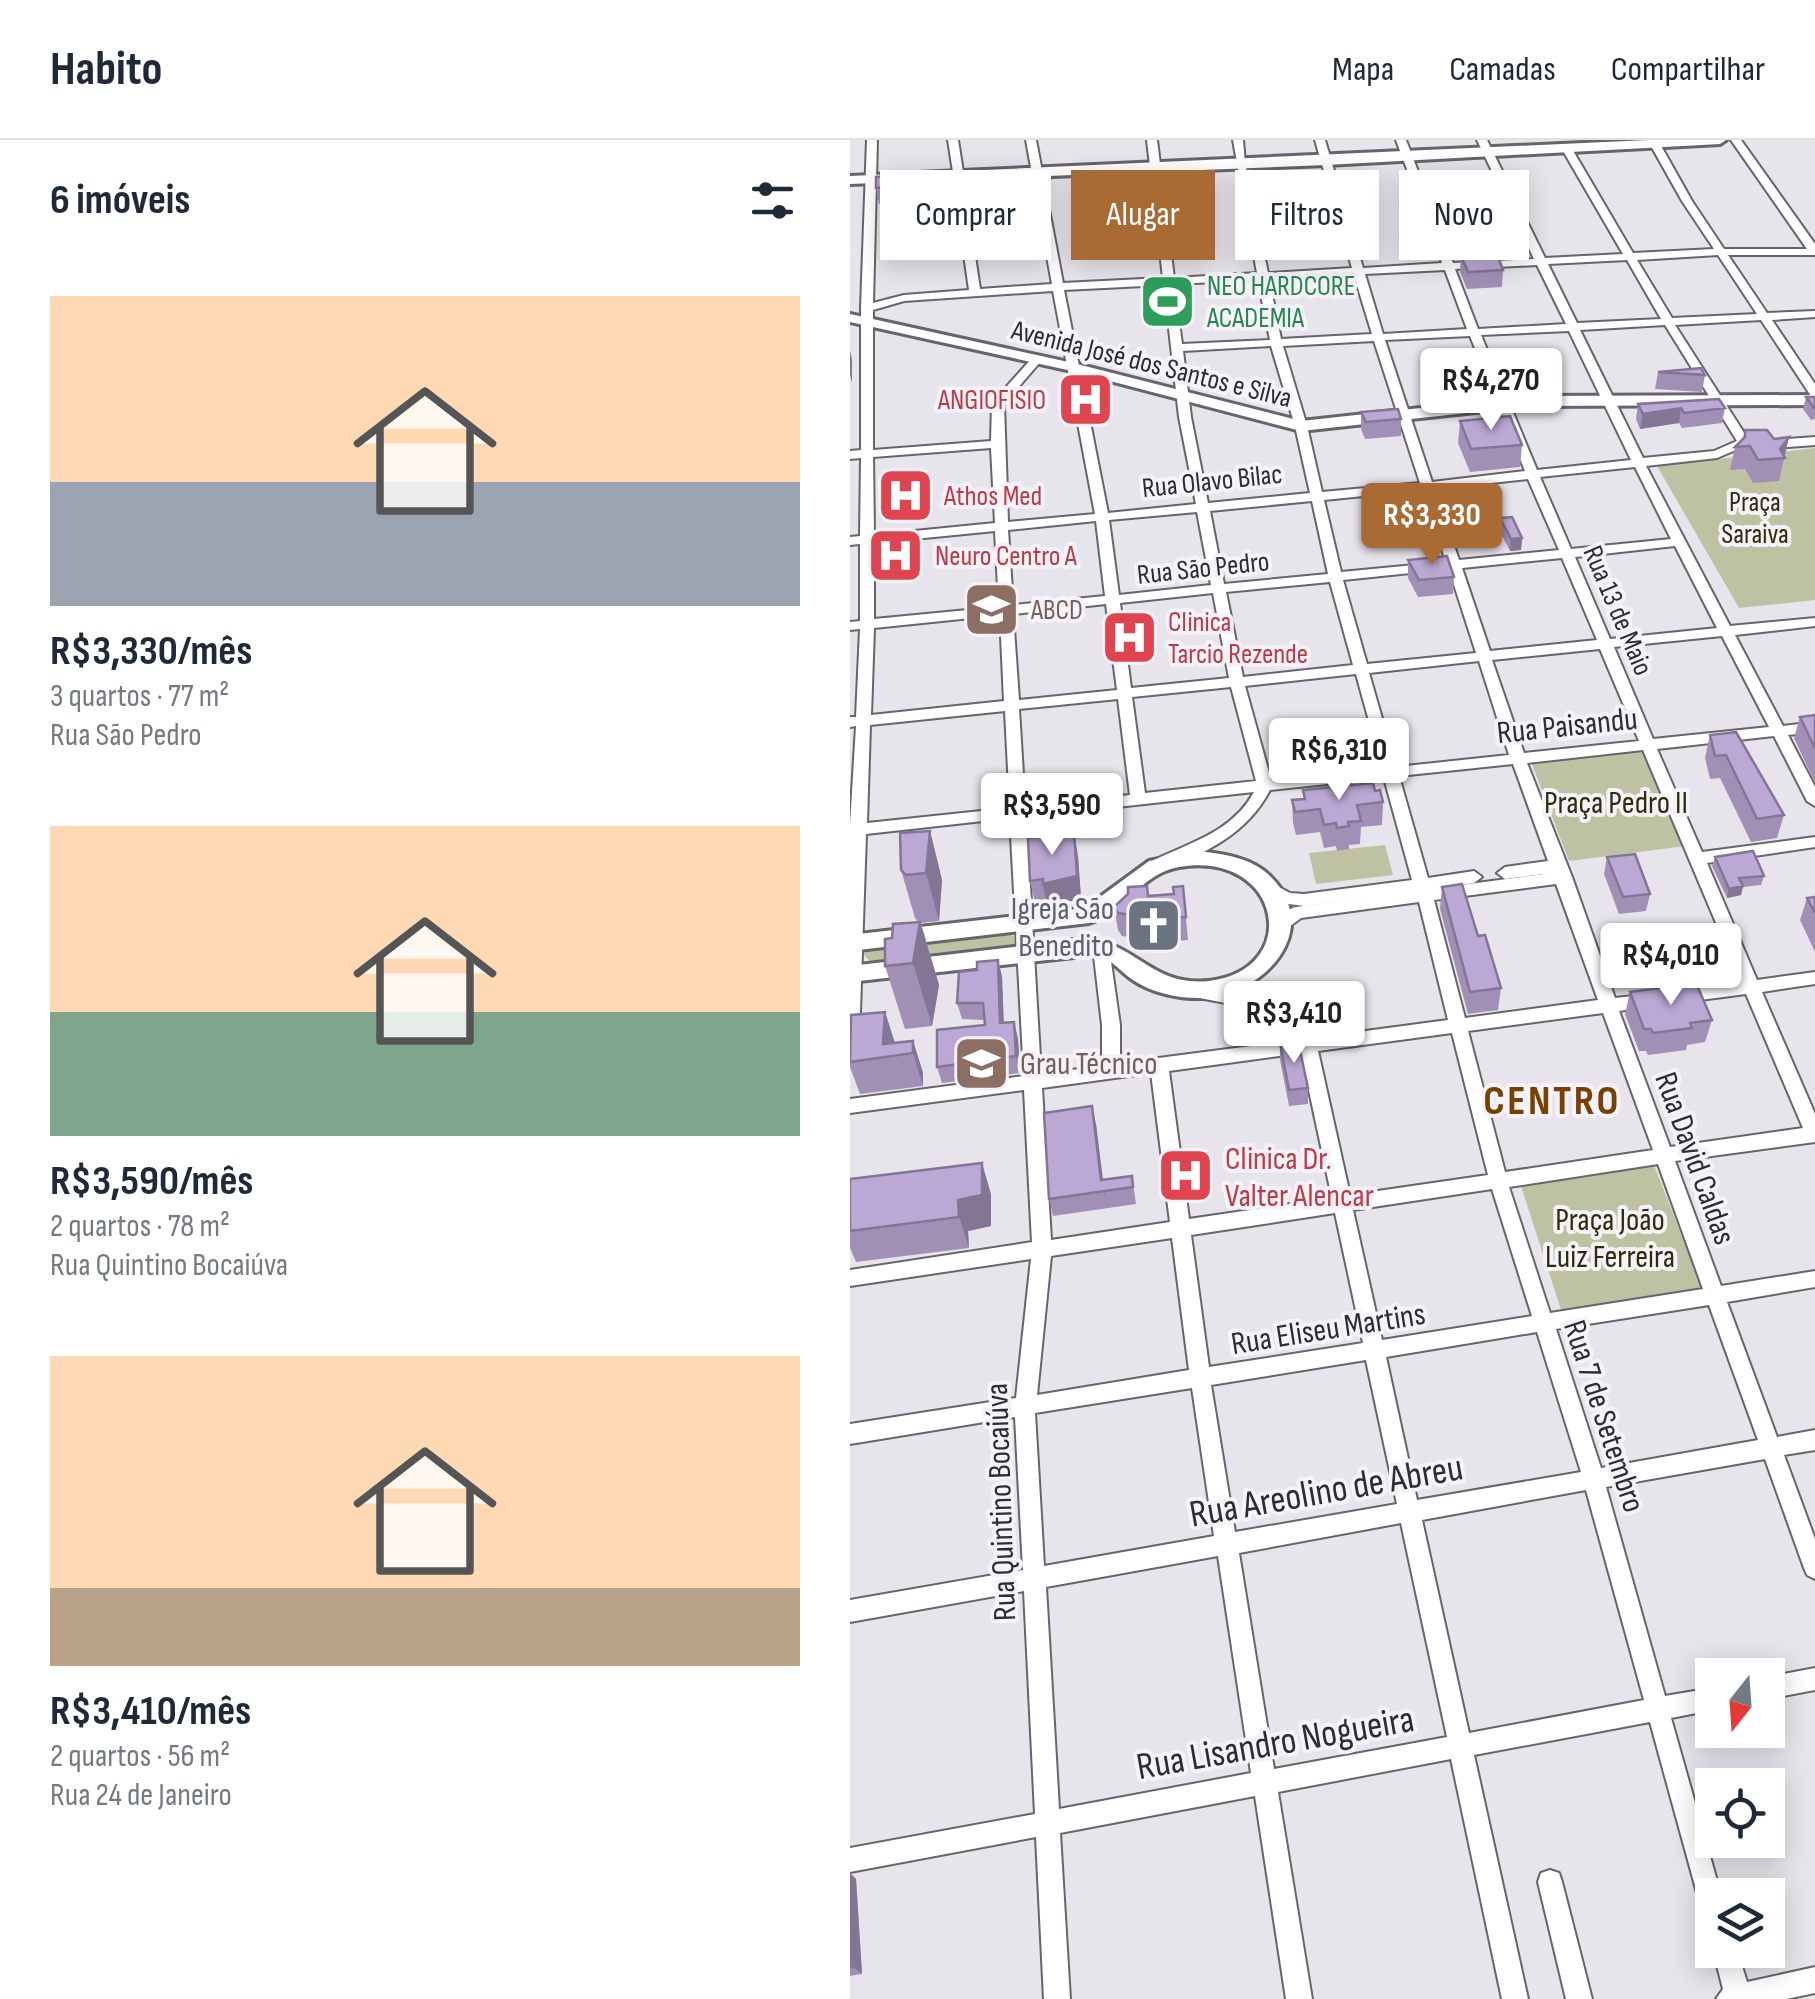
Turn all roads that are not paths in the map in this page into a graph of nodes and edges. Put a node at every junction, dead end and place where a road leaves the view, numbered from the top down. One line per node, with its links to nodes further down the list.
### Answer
1 (872, 140): 20 (street)
2 (954, 140): 17 (street)
3 (1031, 140): 18 (street)
4 (1152, 140): 16 (street)
5 (1238, 140): 15 (street, Rua 7 de Setembro)
6 (1320, 140): 14 (street, Rua David Caldas)
7 (1638, 140): 11 (main road)
8 (1720, 140): 10 (main road)
9 (1736, 140): 24 (street)
10 (1655, 142): 11 (main road); 23 (street)
11 (1565, 145): 12 (main road); 26 (street)
12 (1485, 148): 13 (main road); 28 (street)
13 (1404, 150): 14 (main road); 29 (street, Rua 13 de Maio)
14 (1325, 160): 15 (main road); 30 (street, Rua David Caldas)
15 (1241, 163): 16 (main road); 31 (street, Rua 7 de Setembro)
16 (1155, 167): 19 (main road); 32 (street)
17 (958, 170)
18 (1036, 170)
19 (1051, 170)
20 (871, 177): 21 (main road); 22 (main road); 34 (street)
21 (880, 177)
22 (850, 178)
23 (1720, 252): 24 (street); 26 (street); 39 (street)
24 (1815, 252)
25 (1051, 255): 33 (street)
26 (1630, 258): 28 (street); 41 (street)
27 (970, 260): 35 (street)
28 (1541, 262): 29 (street); 42 (street)
29 (1448, 266): 30 (street); 43 (street, Rua 13 de Maio)
30 (1359, 270): 31 (street); 44 (street, Rua David Caldas)
31 (1262, 276): 32 (street); 45 (street, Rua 7 de Setembro)
32 (1169, 281): 33 (street); 46 (street)
33 (1057, 288): 35 (street); 48 (street)
34 (867, 291): 36 (street); 38 (street)
35 (975, 293): 36 (street)
36 (904, 298): 38 (street)
37 (1815, 314): 39 (street)
38 (867, 315): 40 (main road, Avenida José dos Santos e Silva); 47 (main road, Avenida José dos Santos e Silva); 59 (street)
39 (1764, 317): 41 (street); 50 (street)
40 (850, 318)
41 (1667, 321): 42 (street); 53 (street)
42 (1572, 326): 43 (street); 52 (street)
43 (1474, 332): 44 (street); 51 (street, Rua 13 de Maio)
44 (1378, 338): 45 (street); 54 (street, Rua David Caldas)
45 (1276, 343): 46 (street); 55 (street, Rua 7 de Setembro)
46 (1178, 348): 49 (street)
47 (1036, 359): 48 (main road, Avenida José dos Santos e Silva); 58 (street, Rua Quintino Bocaiúva)
48 (1072, 367): 49 (main road, Avenida José dos Santos e Silva); 66 (street)
49 (1182, 395): 55 (main road, Avenida José dos Santos e Silva); 65 (street)
50 (1815, 399): 53 (main road, Avenida José dos Santos e Silva)
51 (1505, 404): 52 (main road, Avenida José dos Santos e Silva); 54 (main road, Avenida José dos Santos e Silva); 62 (street, Rua 13 de Maio)
52 (1611, 405): 53 (main road, Avenida José dos Santos e Silva); 61 (street)
53 (1720, 406): 57 (street)
54 (1405, 417): 55 (main road, Avenida José dos Santos e Silva); 63 (street, Rua David Caldas)
55 (1301, 426): 64 (street, Rua 7 de Setembro)
56 (1815, 441): 57 (street, Rua Olavo Bilac)
57 (1744, 442): 61 (street, Rua Olavo Bilac)
58 (997, 444): 59 (street); 67 (street, Rua Quintino Bocaiúva)
59 (868, 454): 60 (street); 68 (street)
60 (850, 456)
61 (1639, 461): 62 (street, Rua Olavo Bilac); 70 (street)
62 (1533, 473): 63 (street, Rua Olavo Bilac); 71 (street, Rua 13 de Maio)
63 (1428, 486): 64 (street, Rua Olavo Bilac); 72 (street, Rua David Caldas)
64 (1316, 495): 65 (street, Rua Olavo Bilac); 73 (street, Rua 7 de Setembro)
65 (1202, 507): 66 (street, Rua Olavo Bilac); 74 (street)
66 (1102, 517): 67 (street, Rua Olavo Bilac); 75 (street)
67 (1002, 528): 68 (street, Rua Olavo Bilac); 76 (street, Rua Quintino Bocaiúva)
68 (866, 540): 69 (street, Rua Olavo Bilac); 80 (street)
69 (850, 541)
70 (1680, 542): 71 (street, Rua São Pedro); 78 (street)
71 (1568, 555): 72 (street, Rua São Pedro); 83 (street, Rua 13 de Maio)
72 (1454, 567): 73 (street, Rua São Pedro); 84 (street, Rua David Caldas)
73 (1336, 579): 74 (street, Rua São Pedro); 85 (street, Rua 7 de Setembro)
74 (1219, 590): 75 (street, Rua São Pedro); 86 (street)
75 (1113, 602): 76 (street, Rua São Pedro); 87 (street)
76 (1008, 611): 80 (street, Rua São Pedro); 88 (street, Rua Quintino Bocaiúva)
77 (1815, 612): 78 (street)
78 (1719, 616): 82 (street)
79 (1815, 622): 82 (street)
80 (867, 624): 81 (street, Rua São Pedro); 89 (street)
81 (850, 626)
82 (1728, 632): 83 (street); 91 (street)
83 (1606, 645): 84 (street); 92 (street, Rua 13 de Maio)
84 (1485, 657): 85 (street); 93 (street, Rua David Caldas)
85 (1362, 670): 86 (street); 94 (street, Rua 7 de Setembro)
86 (1237, 683): 87 (street); 95 (street)
87 (1126, 692): 88 (street); 96 (street)
88 (1013, 705): 89 (street); 98 (street, Rua Quintino Bocaiúva)
89 (855, 722): 99 (street)
90 (1815, 727): 91 (street, Rua Paisandu)
91 (1779, 731): 92 (street, Rua Paisandu); 97 (street)
92 (1649, 744): 93 (street, Rua Paisandu); 101 (street, Rua 13 de Maio)
93 (1518, 758): 94 (street, Rua Paisandu); 103 (street, Rua David Caldas)
94 (1388, 772): 95 (street, Rua Paisandu); 104 (street, Rua 7 de Setembro)
95 (1265, 785): 96 (street, Rua Paisandu); 102 (street)
96 (1138, 798): 98 (street, Rua Paisandu)
97 (1815, 801)
98 (1018, 812): 99 (street, Rua Paisandu); 107 (street, Rua Quintino Bocaiúva)
99 (854, 830): 109 (street)
100 (1815, 842): 101 (street)
101 (1699, 858): 116 (street, Rua 13 de Maio)
102 (1160, 864): 105 (main road); 107 (main road)
103 (1561, 871): 104 (street); 118 (street, Rua David Caldas)
104 (1424, 890): 106 (street); 119 (street, Rua 7 de Setembro)
105 (1274, 891): 106 (street); 108 (main road)
106 (1351, 899): 108 (street)
107 (1026, 924): 109 (main road); 111 (street, Rua Quintino Bocaiúva)
108 (1281, 927): 117 (main road)
109 (852, 943): 112 (street)
110 (1102, 948): 111 (main road); 113 (main road); 114 (street)
111 (1027, 954): 112 (main road); 124 (street, Rua Quintino Bocaiúva)
112 (852, 974): 120 (street)
113 (1139, 974): 114 (street); 117 (main road)
114 (1104, 976): 123 (street)
115 (1815, 978): 116 (street)
116 (1754, 987): 118 (street); 126 (street, Rua 13 de Maio)
117 (1187, 990): 121 (street)
118 (1609, 1006): 119 (street); 127 (street, Rua David Caldas)
119 (1459, 1026): 121 (street); 128 (street, Rua 7 de Setembro)
120 (850, 1042)
121 (1308, 1045): 122 (street); 129 (street)
122 (1158, 1065): 123 (street); 130 (street)
123 (1111, 1072): 124 (street)
124 (1030, 1083): 125 (street); 131 (street, Rua Quintino Bocaiúva)
125 (850, 1106)
126 (1815, 1134): 127 (street)
127 (1663, 1158): 128 (street); 134 (street, Rua David Caldas)
128 (1499, 1183): 129 (street); 135 (street, Rua 7 de Setembro)
129 (1342, 1204): 130 (street); 136 (street)
130 (1182, 1227): 131 (street); 137 (street)
131 (1042, 1247): 132 (street); 138 (street, Rua Quintino Bocaiúva)
132 (850, 1278)
133 (1815, 1279): 134 (street, Rua Eliseu Martins)
134 (1716, 1297): 135 (street, Rua Eliseu Martins); 141 (street, Rua David Caldas)
135 (1542, 1326): 136 (street, Rua Eliseu Martins); 142 (street, Rua 7 de Setembro)
136 (1372, 1350): 137 (street, Rua Eliseu Martins); 143 (street)
137 (1200, 1378): 138 (street, Rua Eliseu Martins); 144 (street)
138 (1024, 1408): 139 (street, Rua Eliseu Martins); 146 (street, Rua Quintino Bocaiúva)
139 (850, 1434)
140 (1815, 1440): 141 (street, Rua Areolino de Abreu)
141 (1770, 1447): 142 (street, Rua Areolino de Abreu); 145 (street, Rua David Caldas)
142 (1594, 1480): 143 (street, Rua Areolino de Abreu); 151 (street, Rua 7 de Setembro)
143 (1408, 1512): 144 (street, Rua Areolino de Abreu); 152 (street)
144 (1229, 1542): 146 (street, Rua Areolino de Abreu); 153 (street)
145 (1815, 1568)
146 (1033, 1576): 147 (street, Rua Areolino de Abreu); 154 (street, Rua Quintino Bocaiúva)
147 (850, 1611)
148 (1815, 1678): 149 (street)
149 (1785, 1684)
150 (1695, 1701): 151 (street, Rua Lisandro Nogueira)
151 (1657, 1709): 152 (street, Rua Lisandro Nogueira); 156 (street, Rua 7 de Setembro)
152 (1462, 1747): 153 (street, Rua Lisandro Nogueira); 163 (street)
153 (1266, 1780): 154 (street, Rua Lisandro Nogueira); 162 (street)
154 (1046, 1820): 155 (street, Rua Lisandro Nogueira); 161 (street, Rua Quintino Bocaiúva)
155 (850, 1860)
156 (1704, 1878)
157 (1550, 1882): 164 (street)
158 (1729, 1968): 160 (street)
159 (1815, 1980): 160 (street)
160 (1735, 1998)
161 (1057, 1999)
162 (1299, 1999)
163 (1515, 1999)
164 (1579, 1999)

